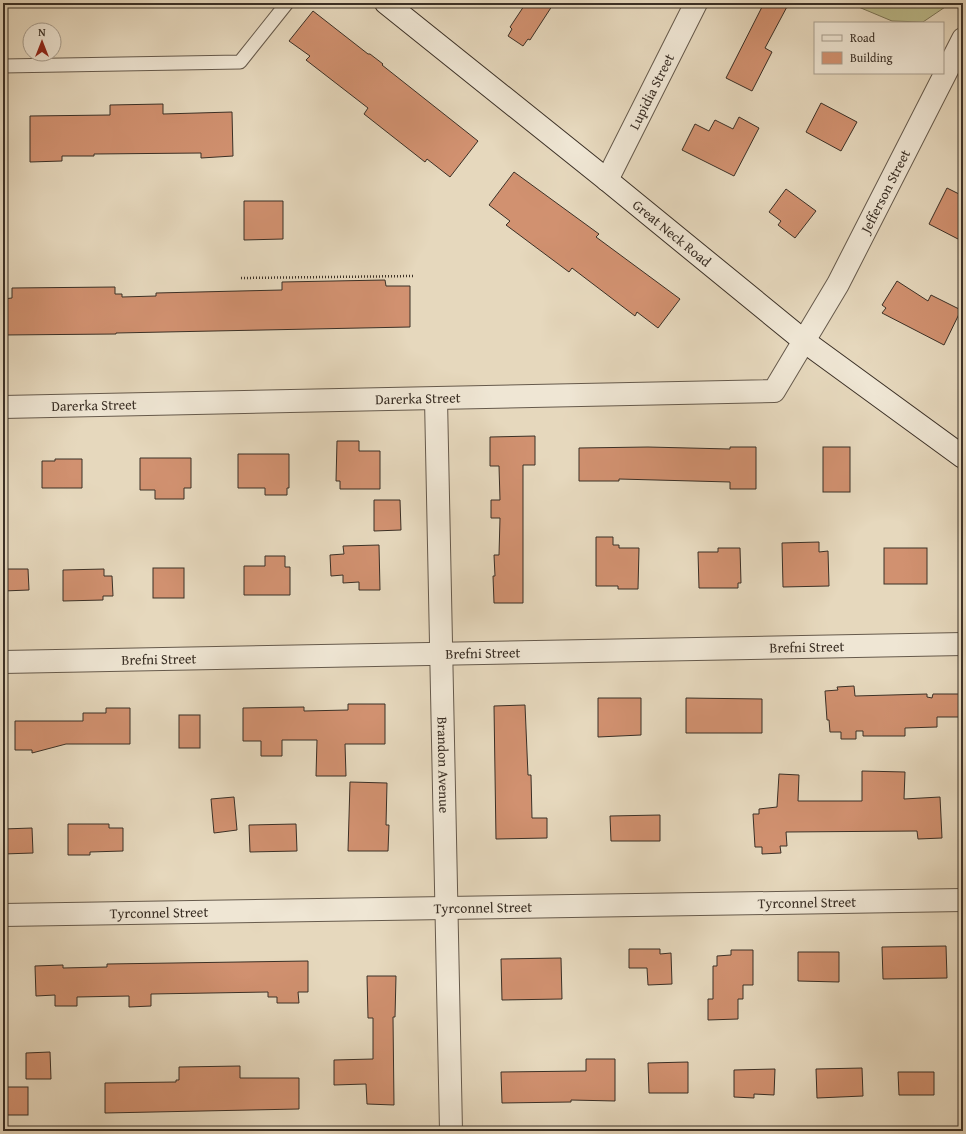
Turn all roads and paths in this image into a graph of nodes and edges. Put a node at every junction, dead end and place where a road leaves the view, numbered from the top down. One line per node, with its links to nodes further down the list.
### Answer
1 (288, 3): 5 (lane)
2 (386, 3): 6 (street, Great Neck Road)
3 (696, 3): 6 (street, Lupidia Street)
4 (963, 39): 9 (street, Jefferson Street)
5 (3, 66)
6 (607, 180): 9 (street, Great Neck Road)
7 (413, 276): 8 (path)
8 (241, 278)
9 (804, 341): 10 (street, Darerka Street); 12 (street, Great Neck Road)
10 (436, 399): 11 (street, Darerka Street); 14 (street, Brandon Avenue)
11 (3, 407)
12 (963, 457)
13 (963, 644): 14 (street, Brefni Street)
14 (442, 654): 15 (street, Brefni Street); 17 (street, Brandon Avenue)
15 (3, 662)
16 (963, 900): 17 (street, Tyrconnel Street)
17 (446, 908): 18 (street, Tyrconnel Street); 19 (street, Brandon Avenue)
18 (3, 915)
19 (451, 1131)

